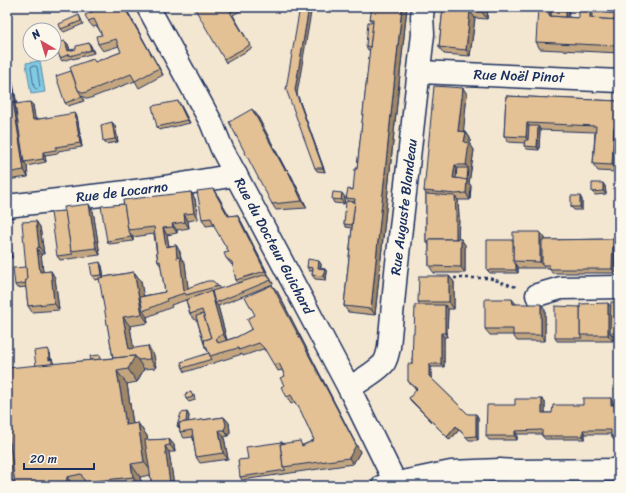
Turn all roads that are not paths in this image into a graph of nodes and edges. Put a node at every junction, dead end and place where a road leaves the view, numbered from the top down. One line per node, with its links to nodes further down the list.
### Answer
1 (148, 7): 5 (street, Rue du Docteur Guichard)
2 (423, 7): 3 (street, Rue Auguste Blandeau)
3 (420, 72): 4 (street, Rue Noël Pinot); 9 (street, Rue Auguste Blandeau)
4 (619, 81)
5 (236, 175): 6 (street, Rue de Locarno); 9 (street, Rue du Docteur Guichard)
6 (7, 206)
7 (619, 287): 8 (street)
8 (537, 295)
9 (349, 388): 11 (street, Rue du Docteur Guichard)
10 (619, 470): 11 (street)
11 (392, 485)

